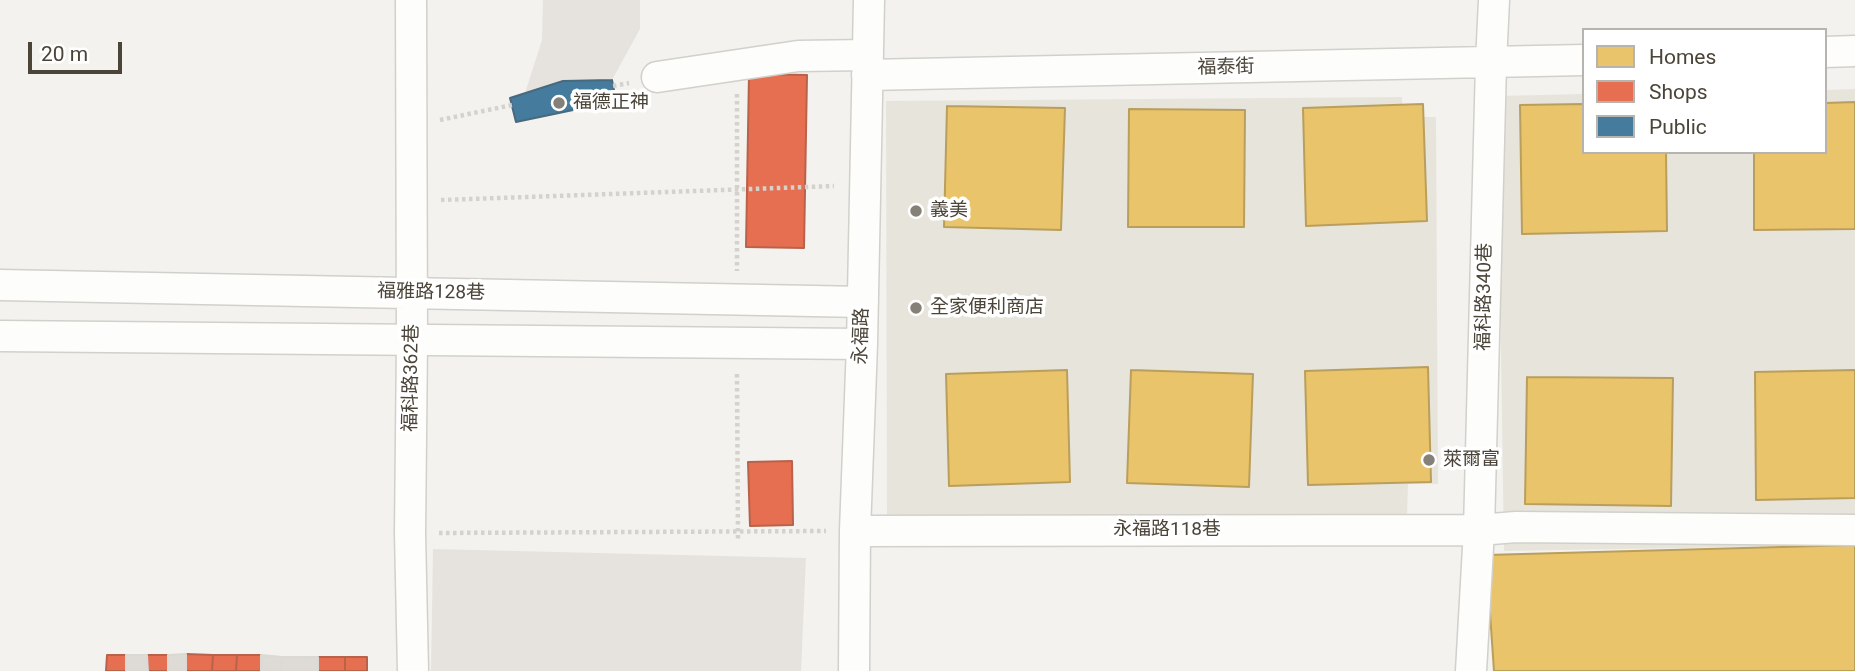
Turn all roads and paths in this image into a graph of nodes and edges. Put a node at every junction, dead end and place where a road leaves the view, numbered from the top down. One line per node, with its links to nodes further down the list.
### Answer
1 (411, 0): 13 (street, 福科路362巷)
2 (869, 0): 8 (street, 永福路)
3 (1494, 0): 7 (street, 福科路340巷)
4 (1855, 51): 5 (street)
5 (1827, 52)
6 (1582, 60): 7 (street, 福泰街)
7 (1491, 63): 8 (street, 福泰街); 20 (street, 福科路340巷)
8 (868, 65): 9 (street, 福泰街); 12 (street, 永福路)
9 (657, 77)
10 (512, 105): 11 (path)
11 (438, 120)
12 (865, 185): 13 (path); 16 (street, 永福路)
13 (412, 201): 15 (street, 福科路362巷)
14 (0, 285): 15 (street, 福雅路128巷)
15 (412, 293): 16 (street, 福雅路128巷); 18 (street, 福科路362巷)
16 (863, 302): 19 (street, 永福路)
17 (0, 335): 18 (street)
18 (412, 340): 19 (street); 23 (street, 福科路362巷)
19 (862, 344): 22 (street, 永福路)
20 (1479, 530): 21 (street); 22 (street, 永福路118巷); 26 (street, 福科路340巷)
21 (1855, 530)
22 (855, 531): 23 (path); 25 (street, 永福路)
23 (410, 533): 24 (street, 福科路362巷)
24 (413, 671)
25 (853, 671)
26 (1471, 671)

